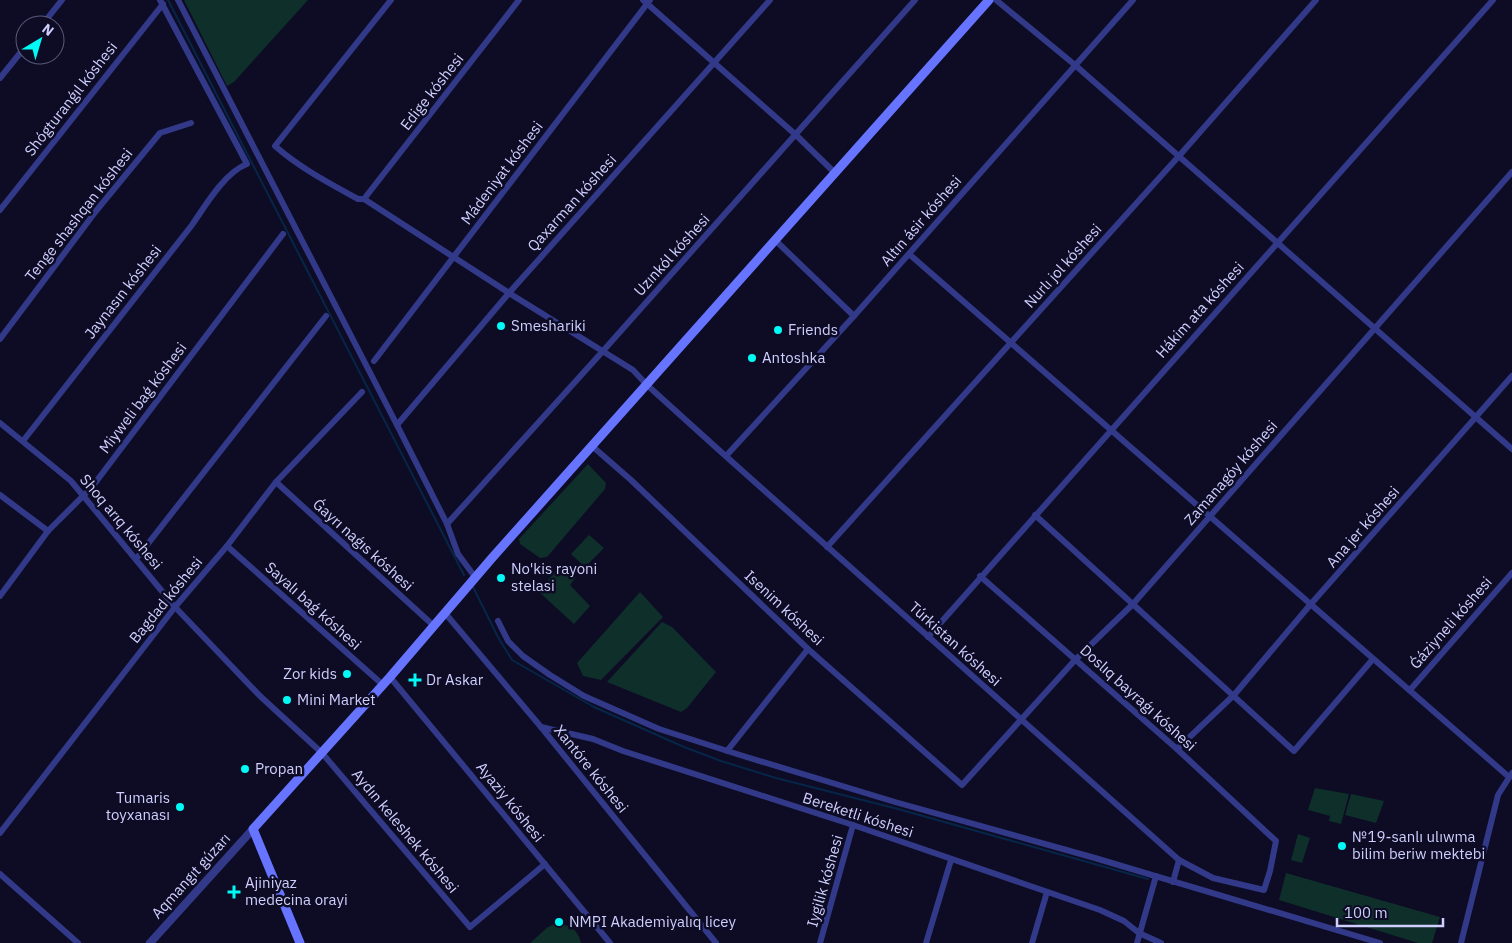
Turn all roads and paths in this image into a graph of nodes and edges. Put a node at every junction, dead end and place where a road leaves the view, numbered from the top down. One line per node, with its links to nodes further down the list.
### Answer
1 (62, 0): 14 (street)
2 (178, 0): 44 (street)
3 (391, 0): 24 (street, Túrkistan kóshesi)
4 (519, 0): 24 (street, Edige kóshesi)
5 (770, 0): 16 (street, Qaxarman kóshesi)
6 (915, 0): 20 (street, Uzınkól kóshesi)
7 (989, 0): 23 (main road)
8 (996, 0): 17 (street)
9 (1133, 0): 17 (street, Altın ásir kóshesi)
10 (1316, 0): 21 (street, Nurlı jol kóshesi)
11 (1493, 0): 28 (street, Hákim ata kóshesi)
12 (647, 1): 16 (street); 30 (street, Mádeniyat kóshesi)
13 (162, 2): 25 (street, Shógturanǵıl kóshesi); 46 (street, Jaynasın kóshesi)
14 (50, 15)
15 (15, 59): 18 (street)
16 (713, 63): 20 (street); 31 (street, Qaxarman kóshesi)
17 (1075, 65): 21 (street); 29 (street, Altın ásir kóshesi)
18 (0, 78)
19 (191, 123): 35 (street, Tenge shashqan kóshesi)
20 (796, 135): 23 (street); 37 (street, Uzınkól kóshesi)
21 (1179, 156): 28 (street); 36 (street, Nurlı jol kóshesi)
22 (1512, 172): 34 (street, Zamanagóy kóshesi)
23 (835, 173): 27 (main road)
24 (364, 199): 30 (street, Túrkistan kóshesi)
25 (0, 210)
26 (283, 234): 52 (street, Miyweli baǵ kóshesi)
27 (775, 240): 33 (street); 40 (main road)
28 (1277, 242): 34 (street); 45 (street, Hákim ata kóshesi)
29 (909, 254): 33 (street, Altın ásir kóshesi); 36 (street)
30 (453, 257): 31 (street, Túrkistan kóshesi); 38 (street, Mádeniyat kóshesi)
31 (509, 293): 37 (street, Túrkistan kóshesi); 44 (street, Qaxarman kóshesi)
32 (326, 316): 59 (street)
33 (854, 316): 49 (street, Altın ásir kóshesi)
34 (1374, 328): 42 (street); 54 (street, Zamanagóy kóshesi)
35 (0, 339)
36 (1011, 343): 45 (street); 58 (street, Nurlı jol kóshesi)
37 (603, 352): 40 (street, Túrkistan kóshesi); 55 (street, Uzınkól kóshesi)
38 (374, 361)
39 (1512, 376): 42 (street, Ana jer kóshesi)
40 (647, 385): 47 (main road); 49 (street, Túrkistan kóshesi)
41 (362, 392): 50 (street, Bagdad kóshesi)
42 (1476, 418): 48 (street); 65 (street, Ana jer kóshesi)
43 (0, 423): 46 (street, Shoq arıq kóshesi)
44 (397, 425): 55 (street)
45 (1110, 430): 53 (street, Hákim ata kóshesi); 54 (street)
46 (23, 441): 52 (street, Shoq arıq kóshesi)
47 (592, 446): 62 (main road); 71 (street, Isenim kóshesi)
48 (1512, 449)
49 (726, 456): 58 (street, Túrkistan kóshesi)
50 (276, 482): 57 (street, Bagdad kóshesi); 69 (street, Ǵayrı naǵıs kóshesi)
51 (0, 495): 56 (street)
52 (83, 497): 56 (street, Miyweli baǵ kóshesi); 59 (street, Shoq arıq kóshesi)
53 (1035, 515): 61 (street, Hákim ata kóshesi); 64 (street)
54 (1210, 516): 64 (street, Zamanagóy kóshesi); 65 (street)
55 (446, 524): 62 (street)
56 (48, 531): 63 (street, Miyweli baǵ kóshesi)
57 (227, 546): 66 (street, Bagdad kóshesi); 75 (street, Sayalı baǵ kóshesi)
58 (827, 547): 70 (street, Túrkistan kóshesi)
59 (136, 559): 66 (street, Shoq arıq kóshesi)
60 (1512, 573): 76 (street, Ǵáziyneli kóshesi)
61 (980, 576): 70 (street, Hákim ata kóshesi); 73 (street, Doslıq bayraǵı kóshesi)
62 (475, 577): 67 (main road)
63 (0, 596)
64 (1132, 604): 73 (street, Zamanagóy kóshesi); 77 (street)
65 (1310, 605): 72 (street); 77 (street, Ana jer kóshesi)
66 (175, 607): 82 (street, Shoq arıq kóshesi); 87 (street, Bagdad kóshesi)
67 (445, 612): 69 (main road); 79 (street, Xantóre kóshesi)
68 (498, 621): 81 (street)
69 (434, 626): 74 (main road)
70 (928, 637): 78 (street, Túrkistan kóshesi)
71 (808, 649): 81 (street); 84 (street, Isenim kóshesi)
72 (1374, 659): 76 (street); 77 (street)
73 (1075, 660): 78 (street, Zamanagóy kóshesi); 80 (street, Doslıq bayraǵı kóshesi)
74 (390, 676): 75 (main road); 90 (street, Ayaziy kóshesi)
75 (383, 685): 82 (main road)
76 (1410, 690): 83 (street)
77 (1234, 695): 80 (street, Ana jer kóshesi)
78 (1021, 720): 84 (street, Zamanagóy kóshesi); 89 (street, Túrkistan kóshesi)
79 (541, 726): 85 (street, Bereketli kóshesi); 101 (street, Xantóre kóshesi)
80 (1177, 749): 94 (street, Doslıq bayraǵı kóshesi)
81 (727, 751): 92 (street)
82 (322, 752): 86 (main road); 90 (street, Aydın keleshek kóshesi)
83 (1511, 775): 108 (street)
84 (962, 785)
85 (853, 826): 88 (street, Bereketli kóshesi); 102 (street, Iygilik kóshesi)
86 (253, 828): 98 (street, Aqmangıt gúzarı); 99 (main road)
87 (0, 833)
88 (951, 860): 95 (street, Bereketli kóshesi); 103 (street)
89 (1179, 860): 93 (street); 94 (street, Túrkistan kóshesi)
90 (545, 864): 100 (street, Ayaziy kóshesi)
91 (0, 874): 97 (street)
92 (1156, 876): 93 (street); 96 (street)
93 (1173, 882): 107 (street)
94 (1264, 890)
95 (1047, 892): 96 (street, Bereketli kóshesi); 104 (street)
96 (1139, 933): 105 (street); 106 (street, Bereketli kóshesi)
97 (78, 943)
98 (150, 943)
99 (300, 943)
100 (610, 943)
101 (716, 943)
102 (820, 943)
103 (926, 943)
104 (1032, 943)
105 (1137, 943)
106 (1160, 943)
107 (1380, 943)
108 (1461, 943)

